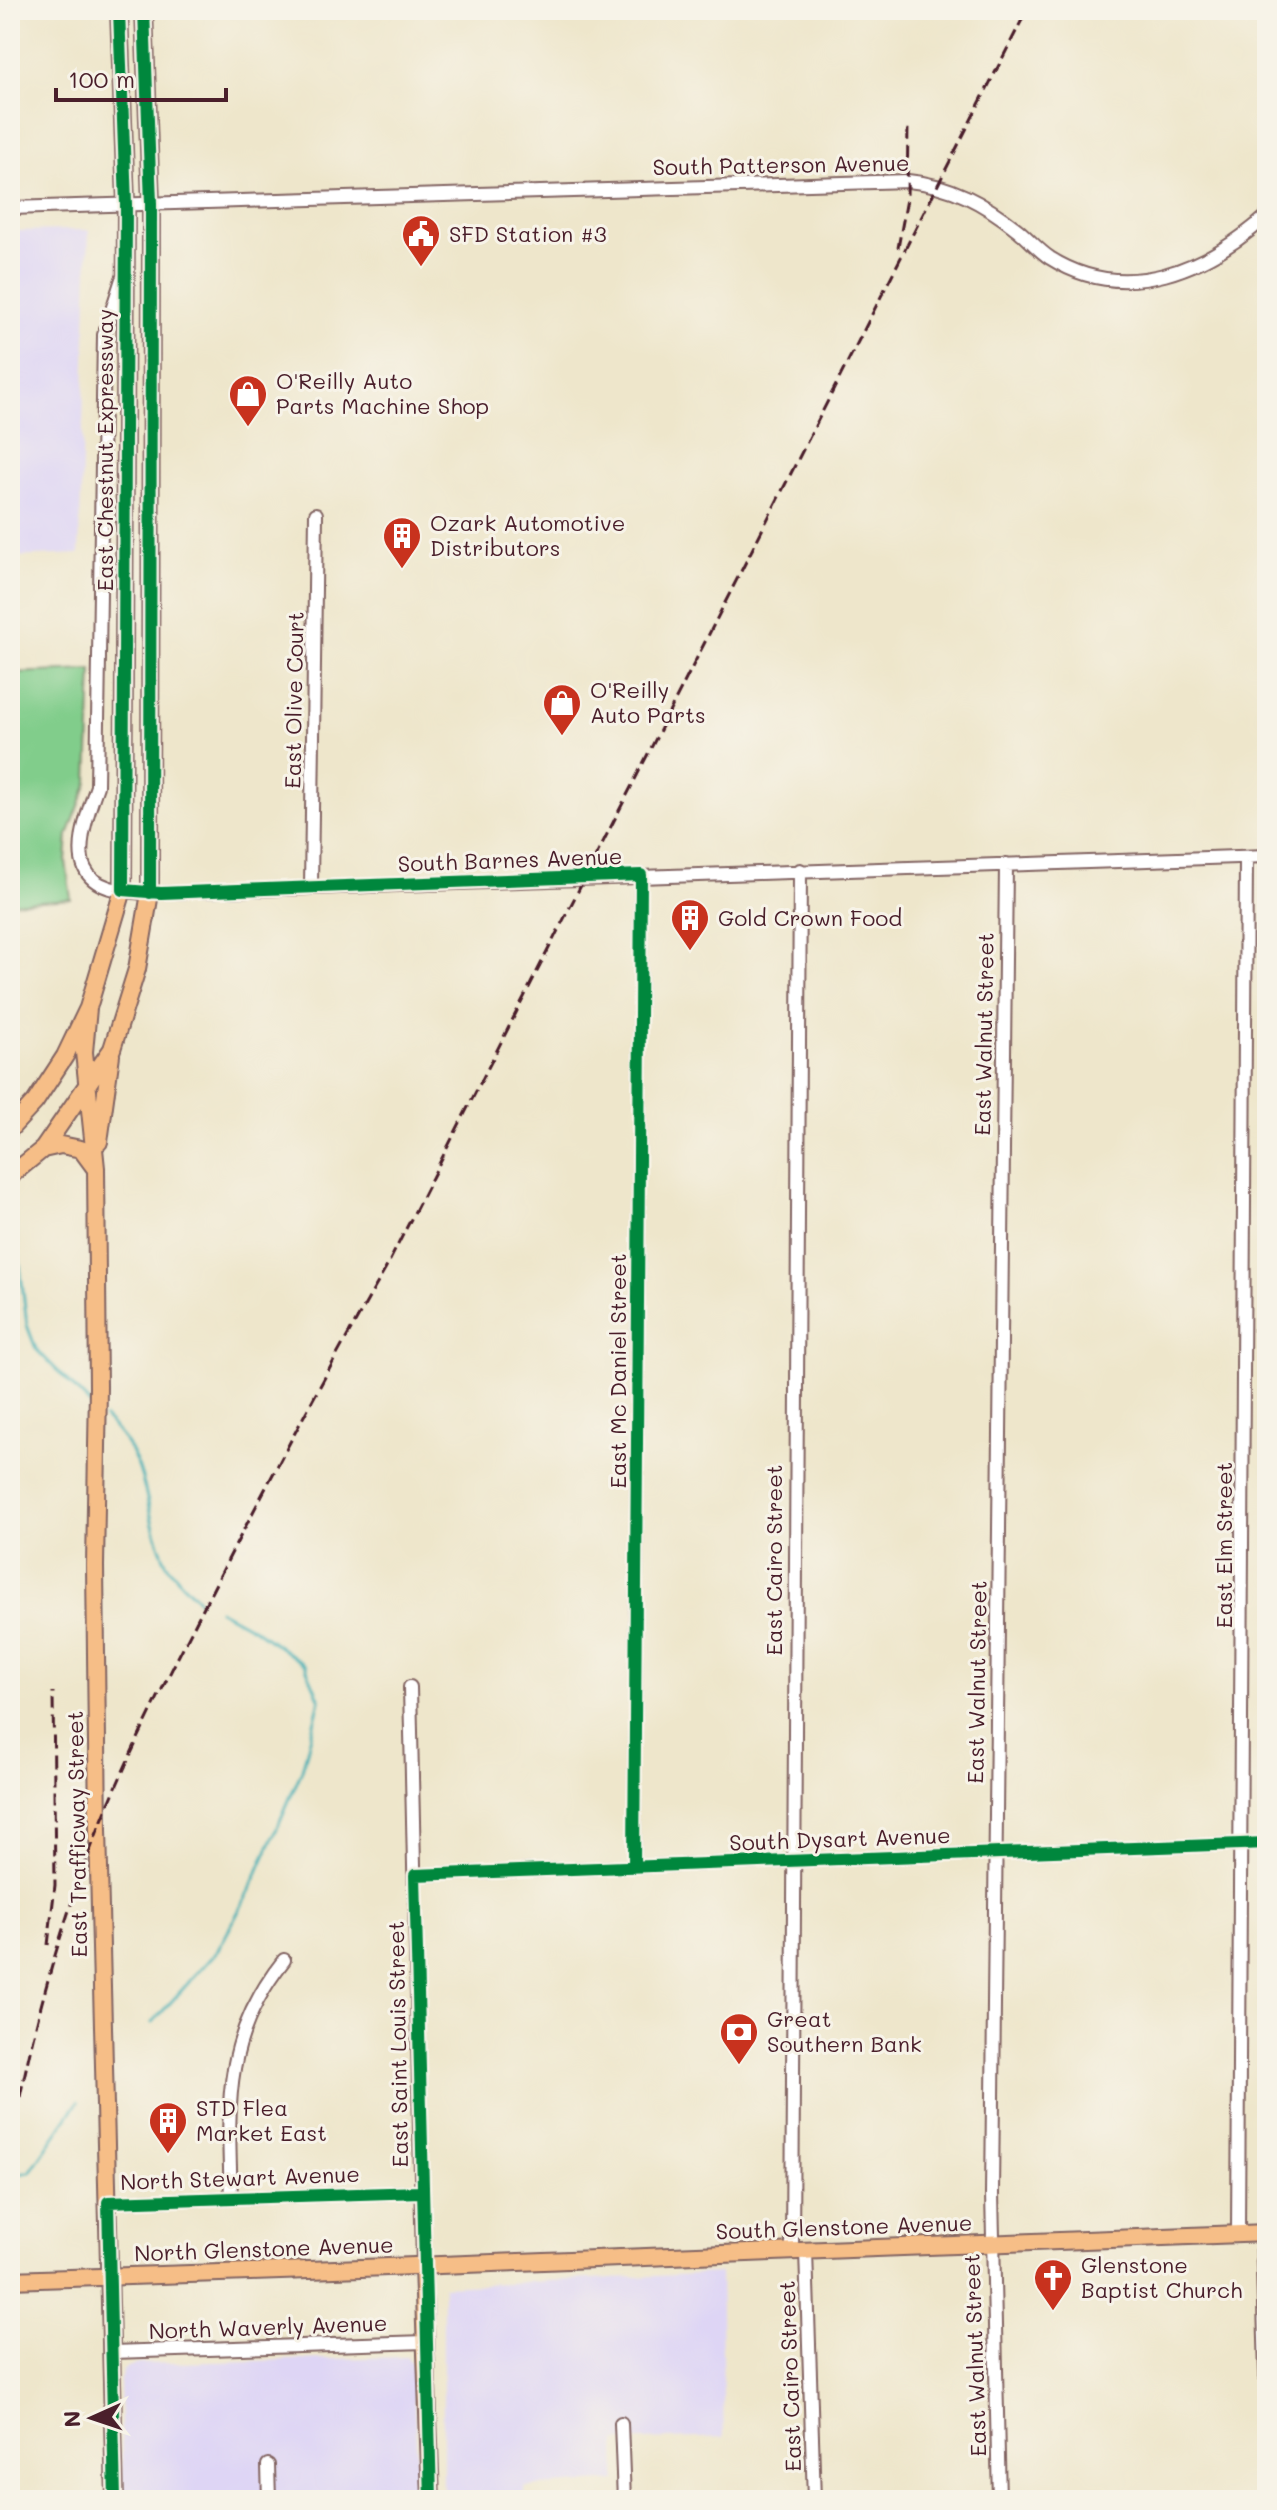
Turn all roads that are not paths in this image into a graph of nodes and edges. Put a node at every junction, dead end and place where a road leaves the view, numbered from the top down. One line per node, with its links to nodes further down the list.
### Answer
1 (119, 10): 3 (main road, East Chestnut Expressway)
2 (144, 10): 4 (main road, East Chestnut Expressway)
3 (126, 204): 4 (street, South Patterson Avenue); 5 (street, South Patterson Avenue); 7 (main road, East Chestnut Expressway)
4 (151, 204): 6 (street, South Patterson Avenue); 16 (main road, East Chestnut Expressway)
5 (10, 208)
6 (1267, 216)
7 (126, 268): 15 (main road, East Chestnut Expressway); 15 (street, South Barnes Avenue)
8 (316, 514): 14 (street, East Olive Court)
9 (1267, 856): 10 (street, South Barnes Avenue)
10 (1246, 857): 11 (street, South Barnes Avenue); 26 (street, East Elm Street)
11 (1006, 864): 12 (street, South Barnes Avenue); 27 (street, East Walnut Street)
12 (800, 870): 13 (street, South Barnes Avenue); 28 (street, East Cairo Street)
13 (641, 875): 14 (street, South Barnes Avenue); 29 (street, East Mc Daniel Street)
14 (311, 887): 16 (street, South Barnes Avenue)
15 (123, 890): 16 (street, South Barnes Avenue); 17 (main road, East Chestnut Expressway)
16 (150, 893): 18 (main road, East Chestnut Expressway)
17 (88, 1008): 19 (main road, East Trafficway Street); 20 (main road, East Chestnut Expressway)
18 (112, 1049): 19 (main road, East Chestnut Expressway); 22 (main road, East Trafficway Street)
19 (86, 1087): 21 (main road, East Chestnut Expressway); 22 (main road, East Trafficway Street)
20 (10, 1129)
21 (43, 1149): 22 (main road); 23 (main road, East Chestnut Expressway)
22 (96, 1168): 34 (main road, East Trafficway Street)
23 (10, 1176)
24 (410, 1687): 30 (street, East Saint Louis Street)
25 (1267, 1843): 26 (street, South Dysart Avenue)
26 (1243, 1844): 27 (street, South Dysart Avenue); 36 (street, East Elm Street)
27 (995, 1853): 28 (street, South Dysart Avenue); 37 (street, East Walnut Street)
28 (792, 1861): 29 (street, South Dysart Avenue); 38 (street, East Cairo Street)
29 (634, 1867): 30 (street, South Dysart Avenue)
30 (415, 1875): 32 (street, East Saint Louis Street)
31 (284, 1960): 33 (street)
32 (421, 2192): 33 (street, North Stewart Avenue); 39 (street, East Saint Louis Street)
33 (231, 2198): 34 (street, North Stewart Avenue)
34 (108, 2202): 42 (main road, East Trafficway Street)
35 (1264, 2233): 36 (main road, South Glenstone Avenue); 43 (street)
36 (1238, 2234): 37 (main road, South Glenstone Avenue)
37 (992, 2244): 38 (main road, South Glenstone Avenue); 51 (street, East Walnut Street)
38 (799, 2252): 39 (main road, South Glenstone Avenue); 50 (street, East Cairo Street)
39 (423, 2266): 40 (main road, North Glenstone Avenue, bridge); 41 (main road, East Saint Louis Street)
40 (10, 2280)
41 (426, 2342): 42 (street, North Waverly Avenue); 48 (main road, East Saint Louis Street)
42 (112, 2352): 46 (main road, East Trafficway Street)
43 (1267, 2409)
44 (621, 2423): 49 (street)
45 (268, 2465): 47 (street)
46 (115, 2500)
47 (269, 2500)
48 (431, 2500)
49 (624, 2500)
50 (814, 2500)
51 (999, 2500)

